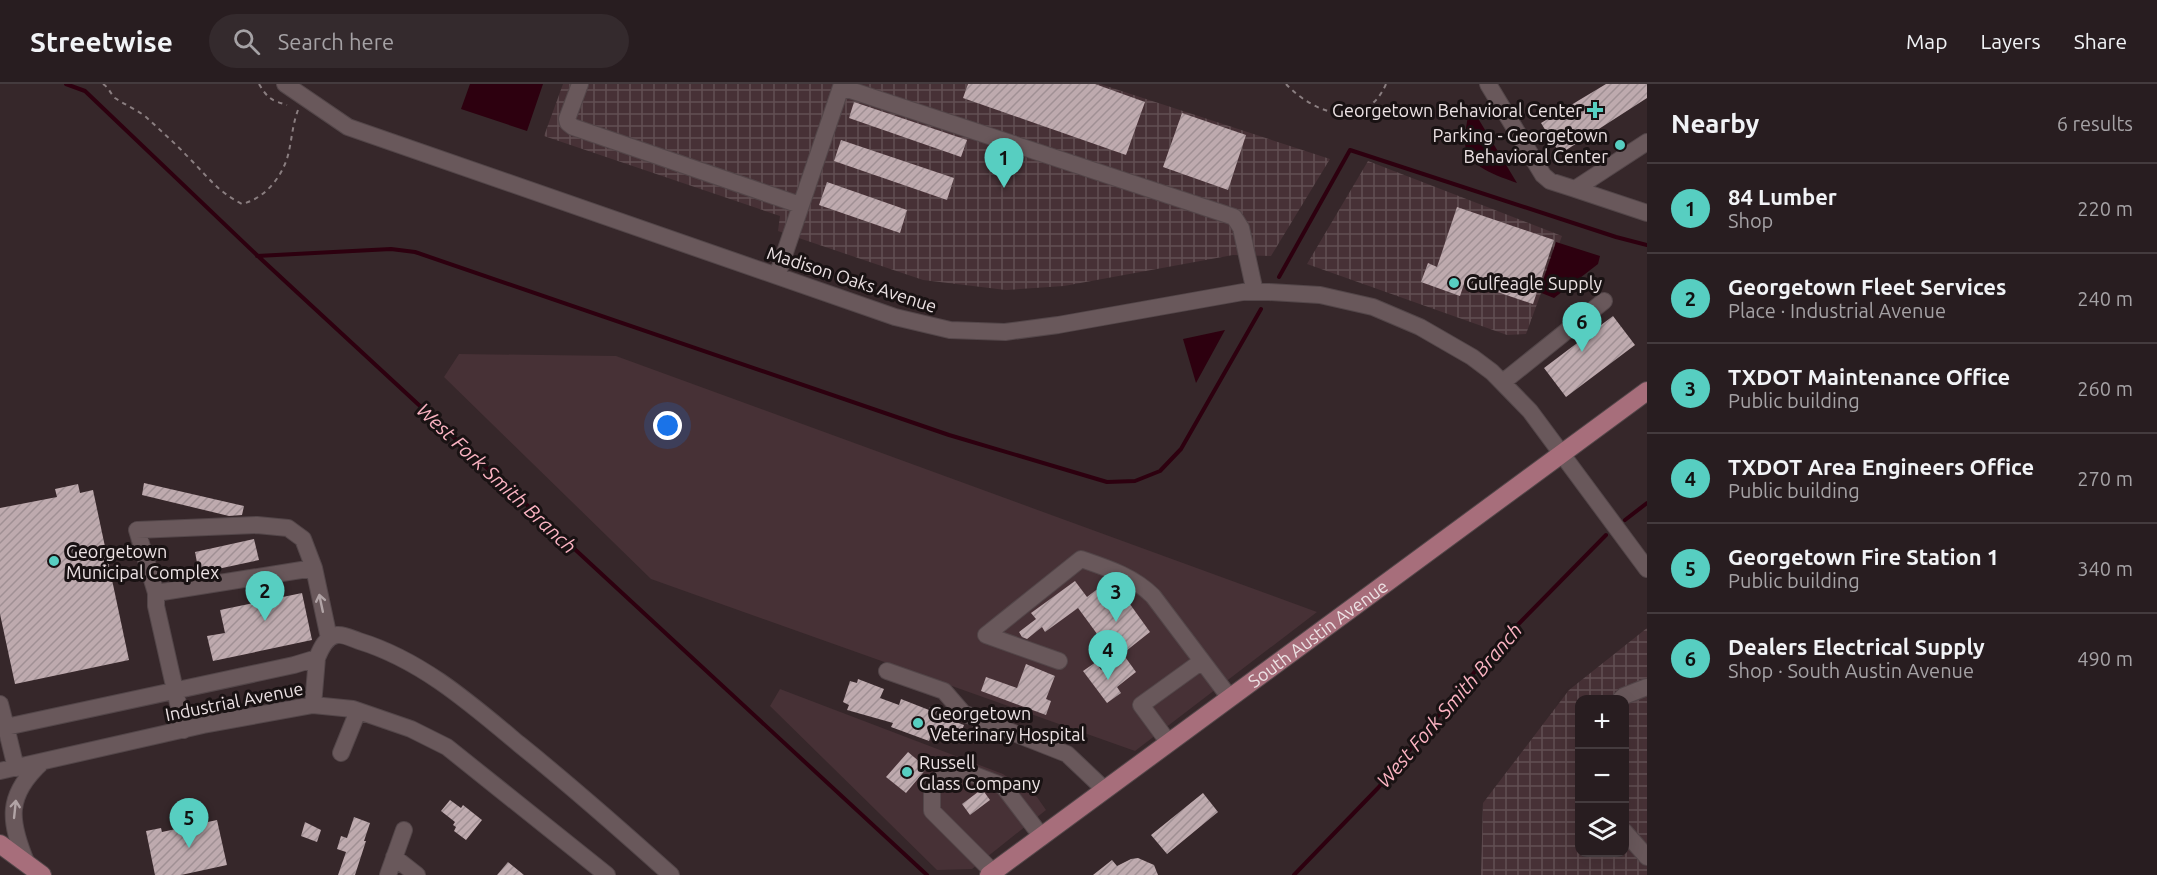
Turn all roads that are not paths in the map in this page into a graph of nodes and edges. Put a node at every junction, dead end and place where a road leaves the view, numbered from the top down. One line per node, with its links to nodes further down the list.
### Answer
1 (285, 84): 9 (street, Madison Oaks Avenue)
2 (580, 84): 7 (street)
3 (1488, 84): 6 (street)
4 (835, 86): 7 (street); 10 (street)
5 (1647, 142): 6 (street)
6 (1575, 189): 8 (street)
7 (800, 205): 9 (street)
8 (1647, 213)
9 (777, 276): 10 (street, Madison Oaks Avenue)
10 (1255, 292): 12 (street, Madison Oaks Avenue)
11 (1604, 302): 12 (street)
12 (1503, 382): 14 (street, Madison Oaks Avenue)
13 (1647, 391): 14 (main road, South Austin Avenue)
14 (1562, 455): 16 (street, Madison Oaks Avenue); 26 (main road, South Austin Avenue)
15 (314, 567): 17 (street); 17 (street); 18 (street, one-way to 15)
16 (1647, 568)
17 (156, 593): 24 (street)
18 (330, 638): 19 (street); 48 (street)
19 (317, 658): 24 (street); 28 (street)
20 (1059, 660): 21 (street)
21 (1202, 661): 26 (street); 32 (street)
22 (887, 671): 36 (street)
23 (1647, 687): 25 (street)
24 (176, 690): 30 (street); 31 (street)
25 (1627, 695)
26 (1230, 698): 32 (main road, South Austin Avenue)
27 (0, 704): 30 (street)
28 (313, 705): 29 (street, Industrial Avenue); 31 (street, Industrial Avenue)
29 (358, 711): 33 (street); 47 (street, Industrial Avenue)
30 (3, 727): 35 (street)
31 (184, 730): 34 (street, Industrial Avenue)
32 (1169, 743): 36 (main road, South Austin Avenue)
33 (341, 753)
34 (42, 762): 35 (street, Industrial Avenue); 43 (street, one-way to 34)
35 (8, 770)
36 (1105, 790): 38 (main road, South Austin Avenue)
37 (404, 830): 41 (street)
38 (1042, 837): 44 (main road, South Austin Avenue); 44 (street)
39 (1629, 837): 42 (street)
40 (0, 843): 43 (main road)
41 (394, 857): 45 (street); 46 (street)
42 (1647, 857)
43 (34, 869)
44 (991, 873)
45 (388, 875)
46 (417, 875)
47 (607, 875)
48 (671, 875)

